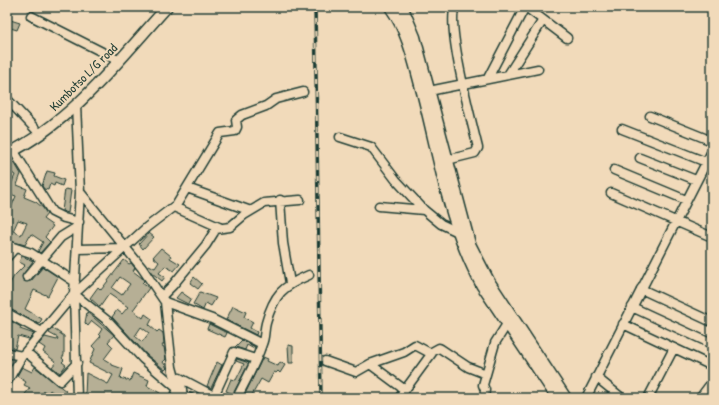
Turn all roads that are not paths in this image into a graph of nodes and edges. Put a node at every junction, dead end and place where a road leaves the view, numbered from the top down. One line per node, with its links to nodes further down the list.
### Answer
1 (167, 7): 9 (main road, Kumbotso L/G road)
2 (390, 7): 43 (main road)
3 (400, 7): 14 (main road)
4 (455, 7): 13 (street)
5 (526, 7): 7 (street); 12 (street)
6 (31, 16): 9 (street)
7 (543, 20): 8 (street); 11 (street)
8 (567, 38)
9 (118, 60): 17 (main road, Kumbotso L/G road)
10 (538, 69): 11 (street)
11 (508, 75): 12 (street)
12 (488, 78): 13 (street)
13 (462, 83): 14 (street); 26 (street)
14 (429, 91): 26 (main road)
15 (303, 92): 30 (street)
16 (7, 99): 20 (street)
17 (76, 105): 20 (main road, Kumbotso L/G road); 31 (street)
18 (650, 116): 22 (street)
19 (622, 129): 27 (street)
20 (40, 134): 24 (main road, Kumbotso L/G road)
21 (340, 137): 38 (street)
22 (712, 141)
23 (712, 150): 27 (street)
24 (8, 153): 41 (street)
25 (640, 158): 29 (street)
26 (448, 160): 89 (main road)
27 (706, 162): 29 (street)
28 (614, 170): 35 (street)
29 (696, 180): 35 (street)
30 (187, 188): 37 (street); 39 (street)
31 (80, 192): 41 (street); 47 (street)
32 (611, 193): 40 (street)
33 (280, 200): 34 (street); 39 (street); 54 (street)
34 (300, 200)
35 (686, 200): 40 (street)
36 (378, 206): 38 (street)
37 (174, 207): 42 (street); 47 (street)
38 (424, 210): 43 (street)
39 (251, 211): 42 (street)
40 (676, 220): 44 (street); 55 (street)
41 (78, 224): 48 (street); 50 (street)
42 (221, 228): 57 (street)
43 (458, 232): 61 (main road)
44 (712, 237)
45 (7, 245): 46 (street)
46 (15, 248): 49 (street); 50 (street)
47 (125, 248): 48 (street); 56 (street); 57 (street)
48 (77, 249): 53 (street)
49 (7, 257)
50 (42, 259): 52 (street); 53 (street)
51 (309, 275): 54 (street)
52 (27, 277)
53 (75, 282): 56 (street)
54 (290, 283): 64 (street)
55 (641, 289): 58 (street); 60 (street)
56 (74, 294): 63 (street); 72 (street); 79 (street)
57 (164, 299): 64 (street); 79 (street)
58 (632, 307): 62 (street); 65 (street)
59 (7, 314): 63 (street)
60 (712, 322)
61 (508, 324): 75 (street); 88 (main road)
62 (623, 324): 66 (street); 76 (street)
63 (42, 332): 69 (street)
64 (262, 344): 70 (street)
65 (712, 344)
66 (674, 348): 74 (street); 92 (street)
67 (7, 352): 69 (street)
68 (432, 353): 73 (street); 75 (street); 80 (street)
69 (24, 354): 72 (street); 77 (street)
70 (255, 360): 81 (street); 85 (street)
71 (325, 361): 73 (street)
72 (76, 363): 82 (street)
73 (370, 364): 80 (street)
74 (712, 366)
75 (486, 374): 87 (street)
76 (596, 377): 90 (street); 91 (street)
77 (7, 382)
78 (712, 382): 93 (street)
79 (178, 389): 83 (street)
80 (405, 390): 86 (street)
81 (214, 397): 84 (street)
82 (78, 398)
83 (174, 398)
84 (190, 398)
85 (237, 398)
86 (399, 398)
87 (484, 398)
88 (557, 398)
89 (566, 398)
90 (586, 398)
91 (622, 398)
92 (648, 398)
93 (700, 398)

